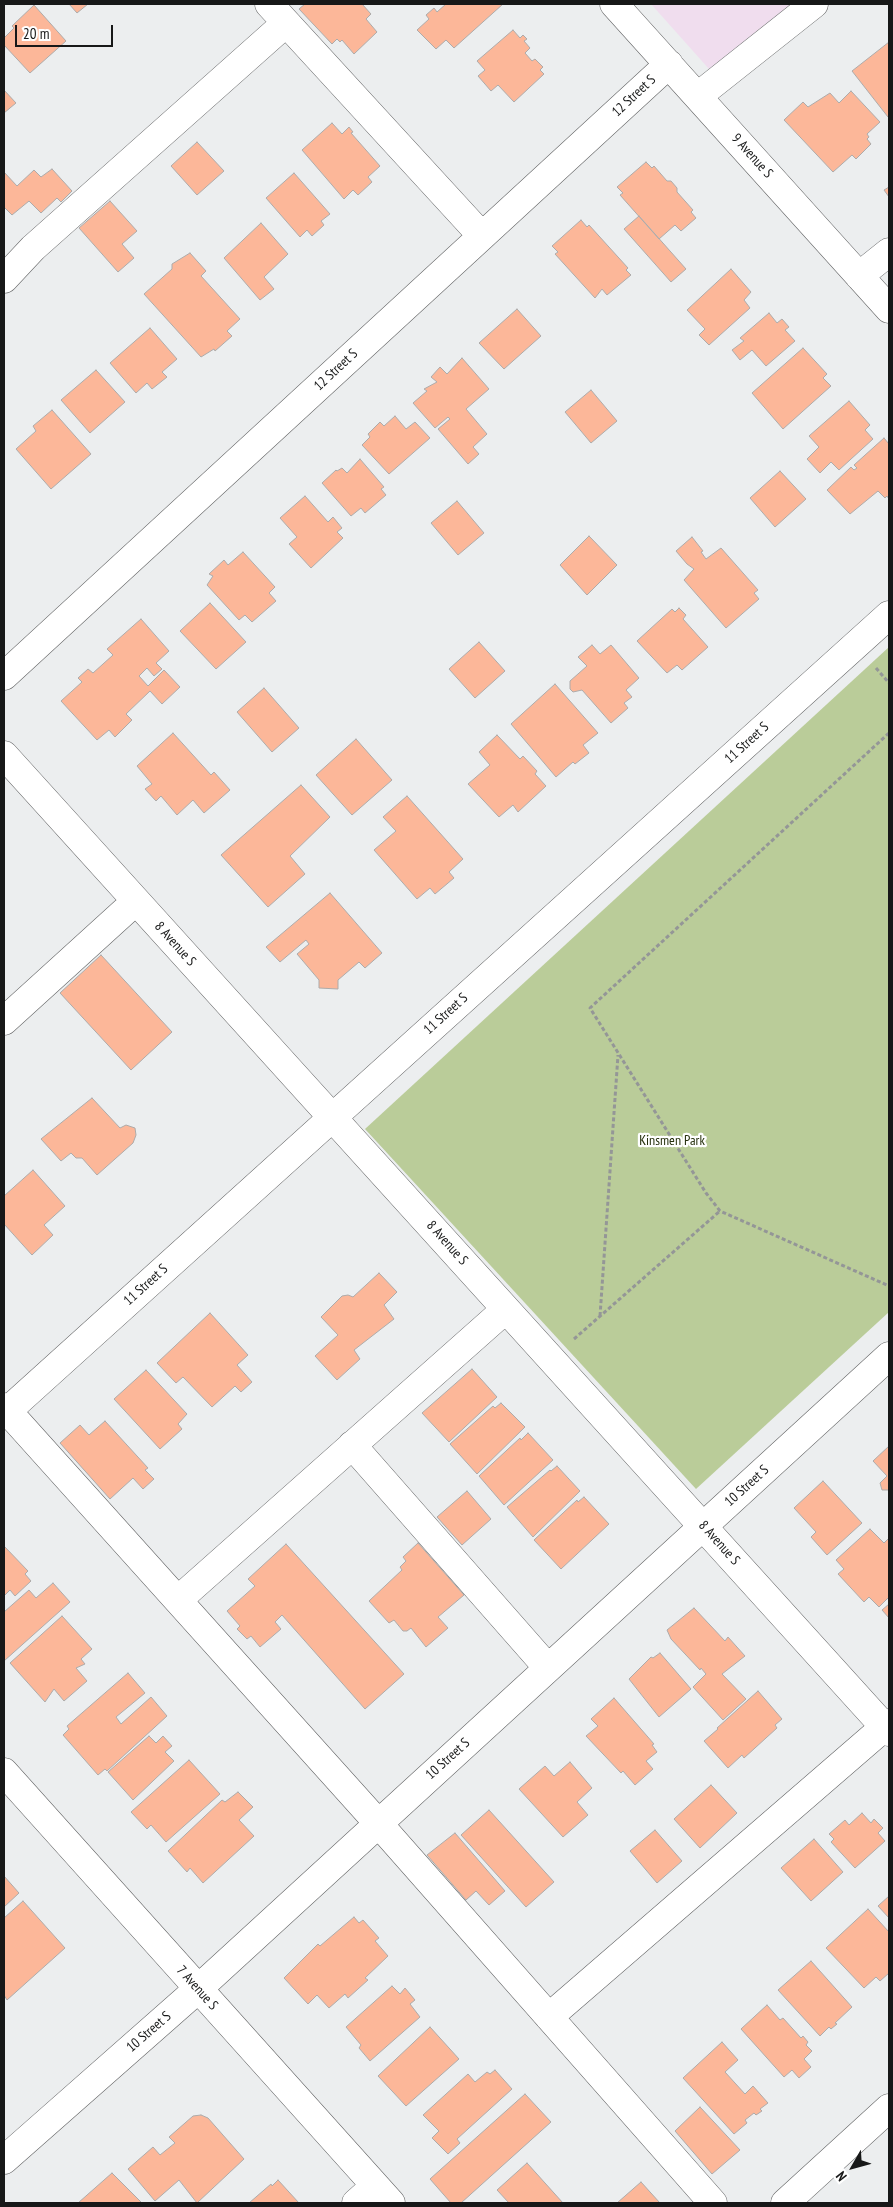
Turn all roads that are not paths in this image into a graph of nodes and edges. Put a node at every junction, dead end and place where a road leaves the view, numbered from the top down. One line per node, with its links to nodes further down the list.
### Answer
1 (614, 4): 4 (street, 9 Avenue S)
2 (814, 4): 5 (street)
3 (278, 14): 6 (street); 9 (street)
4 (669, 64): 5 (street, 9 Avenue S); 6 (street, 12 Street S)
5 (698, 96): 8 (street, 9 Avenue S)
6 (482, 236): 12 (street, 12 Street S)
7 (889, 252): 8 (street)
8 (859, 276): 10 (street, 9 Avenue S)
9 (4, 279)
10 (889, 309)
11 (889, 615): 16 (street, 11 Street S)
12 (4, 676)
13 (4, 756): 14 (street, 8 Avenue S)
14 (136, 901): 15 (street); 16 (street, 8 Avenue S)
15 (4, 1021)
16 (332, 1117): 17 (street, 8 Avenue S); 19 (street, 11 Street S)
17 (506, 1309): 20 (street); 21 (street, 8 Avenue S)
18 (889, 1356): 21 (street, 10 Street S)
19 (5, 1410): 22 (street)
20 (352, 1446): 22 (street); 23 (street)
21 (703, 1526): 23 (street, 10 Street S); 24 (street, 8 Avenue S)
22 (178, 1600): 26 (street)
23 (548, 1668): 26 (street, 10 Street S)
24 (888, 1727): 28 (street)
25 (4, 1772): 27 (street, 7 Avenue S)
26 (378, 1824): 27 (street, 10 Street S); 28 (street)
27 (198, 1989): 30 (street, 10 Street S); 31 (street, 7 Avenue S)
28 (549, 2017): 32 (street)
29 (889, 2108): 33 (street)
30 (4, 2160)
31 (374, 2197)
32 (713, 2203)
33 (784, 2203)

